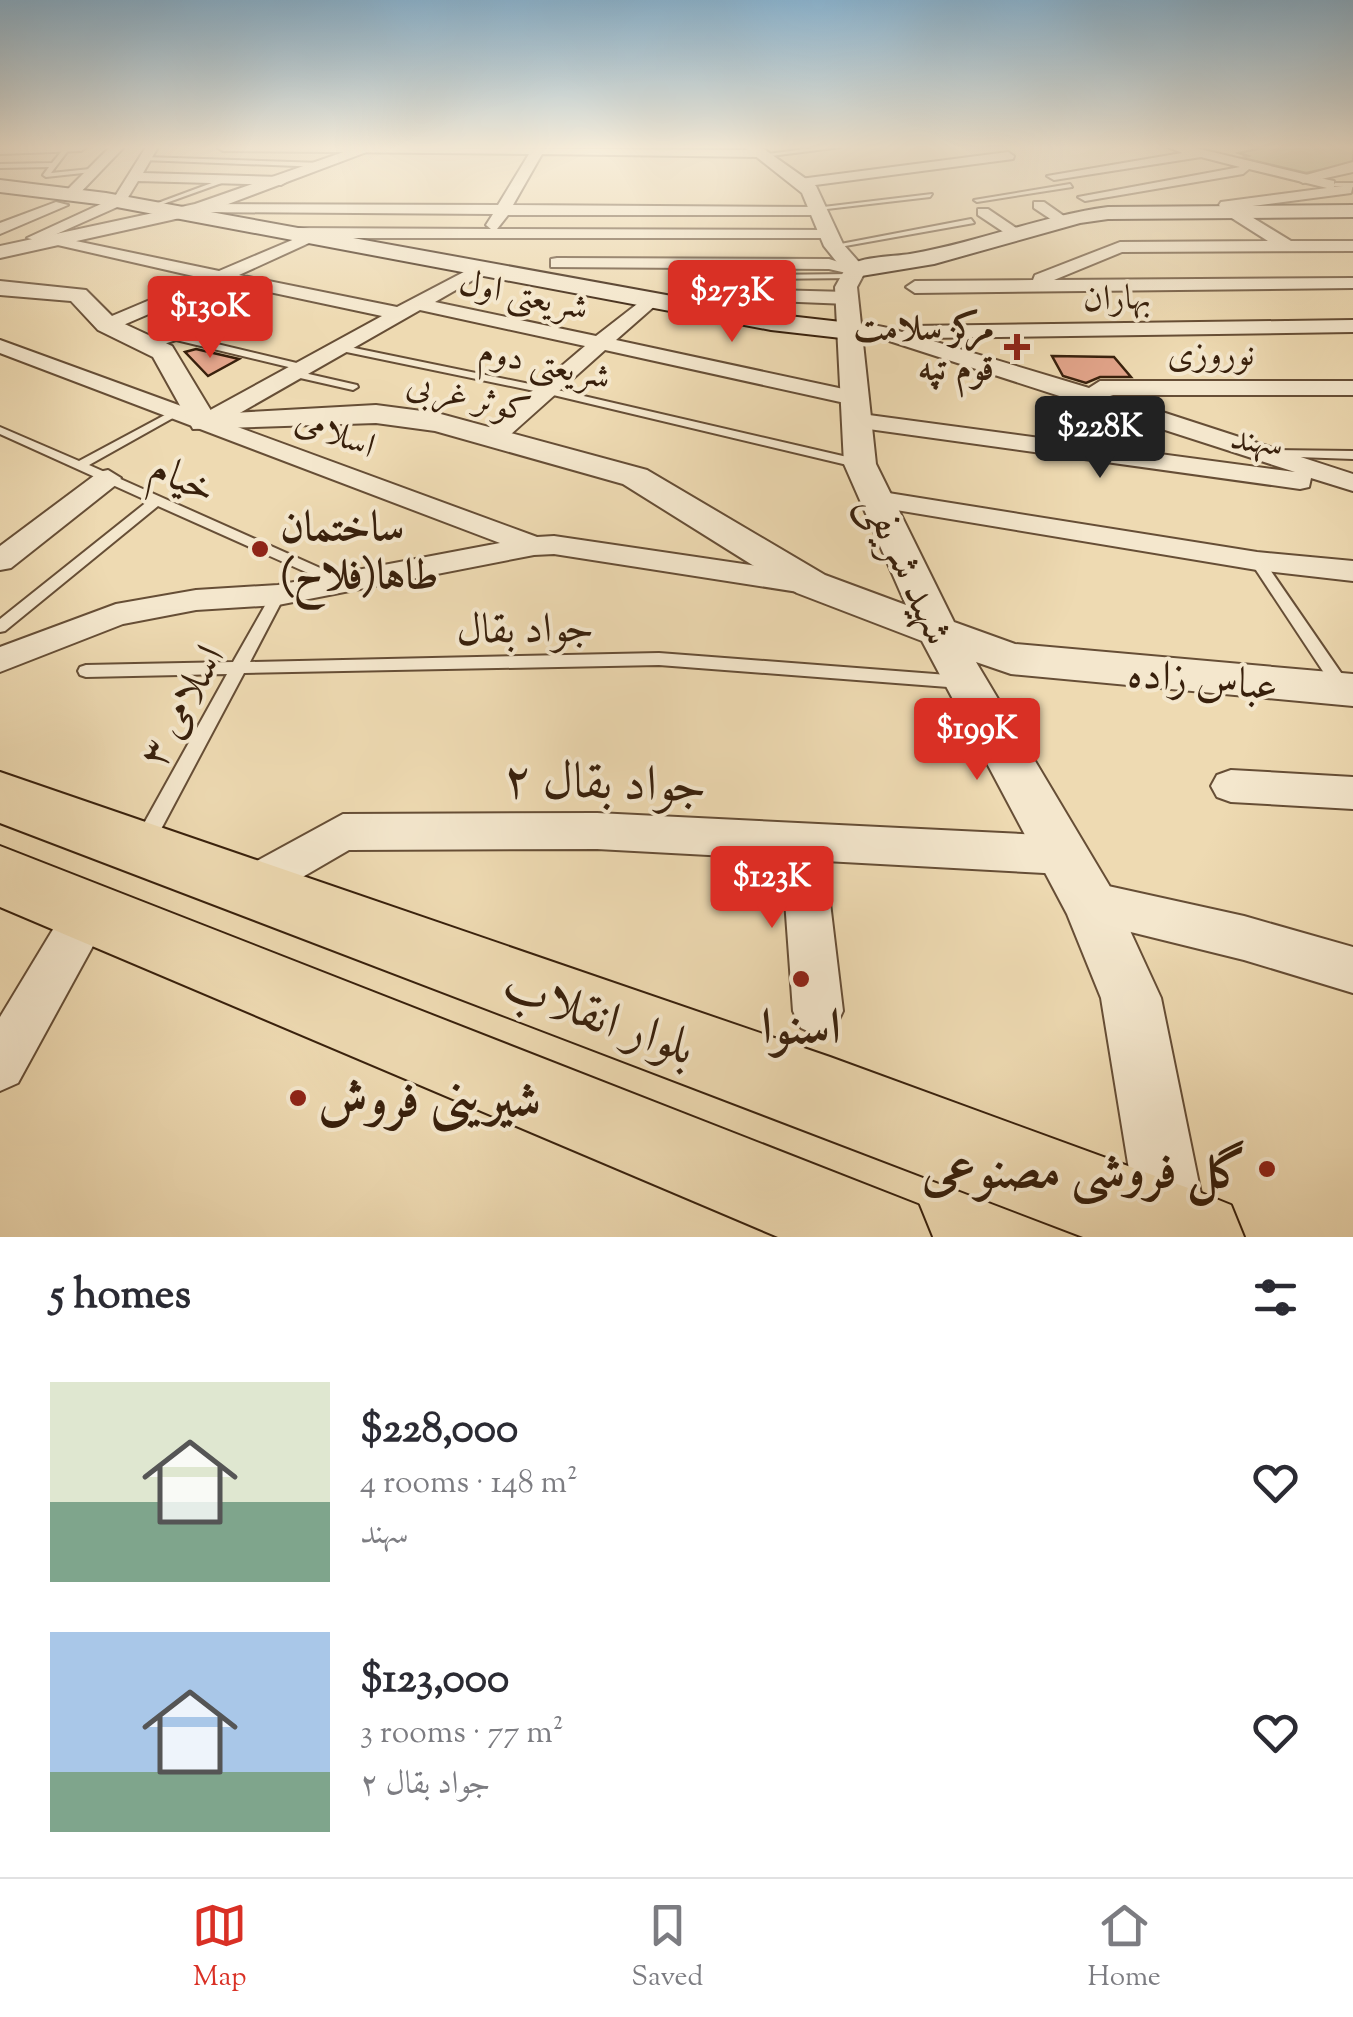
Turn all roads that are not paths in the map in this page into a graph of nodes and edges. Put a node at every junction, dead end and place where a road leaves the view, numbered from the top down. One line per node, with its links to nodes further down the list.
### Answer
1 (47, 205): 20 (street)
2 (111, 205): 28 (street)
3 (139, 205): 13 (main road)
4 (156, 205): 13 (lane)
5 (206, 205): 15 (street)
6 (506, 205): 14 (street)
7 (604, 205): 14 (street)
8 (812, 205): 25 (street)
9 (1000, 205): 16 (lane)
10 (1040, 205): 19 (street)
11 (1096, 205): 18 (street)
12 (1275, 205): 17 (main road)
13 (150, 207): 15 (main road)
14 (504, 209): 15 (street); 21 (street)
15 (189, 210): 23 (main road); 24 (street)
16 (977, 211): 22 (street); 25 (lane)
17 (1232, 212): 18 (main road); 26 (street)
18 (1108, 213): 19 (main road)
19 (1063, 221): 22 (main road)
20 (0, 229)
21 (489, 233): 23 (street); 25 (street); 30 (street)
22 (1017, 234): 31 (main road)
23 (303, 235): 30 (main road); 32 (street)
24 (46, 240): 28 (street); 32 (street, شریعتی اول)
25 (832, 241): 31 (street)
26 (1288, 246): 27 (street); 34 (street); 35 (street)
27 (1353, 246)
28 (8, 250)
29 (557, 262): 31 (street)
30 (475, 267): 39 (main road); 40 (street)
31 (854, 273): 33 (lane); 41 (street, شهید شریفى)
32 (226, 274): 40 (street, شریعتی اول); 42 (street)
33 (685, 278)
34 (1352, 284): 35 (street)
35 (1022, 286): 36 (street)
36 (915, 287)
37 (0, 288): 42 (street)
38 (732, 295): 41 (street)
39 (650, 300): 41 (main road); 44 (street)
40 (406, 308): 44 (street, شریعتی اول); 47 (street)
41 (860, 320): 43 (street, بهاران); 50 (street); 56 (street, شهید شریفى)
42 (107, 325): 46 (street)
43 (1353, 326)
44 (599, 344): 52 (street); 56 (street, شریعتی اول)
45 (0, 346): 53 (street, اسلامی)
46 (149, 346): 48 (lane); 53 (street)
47 (335, 347): 48 (street); 52 (lane, شریعتی دوم)
48 (296, 370): 49 (lane); 53 (street)
49 (353, 387)
50 (1070, 388): 51 (street, نوروزی); 57 (street)
51 (1353, 388)
52 (544, 390): 55 (street); 56 (lane, شریعتی دوم)
53 (190, 418): 55 (street, کوثر غربی); 59 (lane); 63 (street, اسلامی)
54 (0, 430): 59 (lane, خیام)
55 (492, 437): 68 (street, کوثر غربی)
56 (861, 445): 61 (street, سهند); 65 (street); 71 (street, شهید شریفى)
57 (1267, 454): 58 (lane); 61 (street)
58 (1353, 455)
59 (79, 466): 60 (lane, خیام)
60 (108, 478): 62 (lane, خیام); 64 (street)
61 (1353, 486)
62 (157, 500): 67 (lane, خیام); 70 (lane)
63 (534, 546): 67 (street, اسلامی); 68 (street, اسلامی)
64 (0, 561)
65 (1258, 561): 66 (street); 76 (lane)
66 (1353, 571)
67 (342, 583): 69 (street, اسلامی)
68 (811, 584): 71 (street, کوثر غربی)
69 (278, 595): 72 (street, اسلامی); 73 (lane, اسلامی ۳)
70 (0, 628)
71 (938, 632): 75 (street, شهید شریفى); 76 (street, عباس زاده)
72 (0, 660)
73 (240, 668): 74 (lane, جواد بقال); 75 (lane, جواد بقال); 81 (lane, اسلامی ۳)
74 (86, 671)
75 (966, 683): 82 (street, شهید شریفى)
76 (1349, 691)
77 (1231, 786): 78 (street)
78 (1353, 793)
79 (0, 797): 81 (main road, بلوار انقلاب)
80 (802, 843): 82 (street, جواد بقال ۲); 84 (street, جواد بقال ۲); 88 (street)
81 (142, 847): 84 (main road, بلوار انقلاب)
82 (1063, 855): 85 (street, شهید شریفى)
83 (0, 876): 86 (main road)
84 (251, 887): 90 (main road, بلوار انقلاب)
85 (1090, 903): 87 (street); 90 (street, شهید شریفى)
86 (88, 913): 89 (street); 91 (main road)
87 (1353, 970)
88 (818, 1011)
89 (0, 1065)
90 (1182, 1234)
91 (886, 1237)

